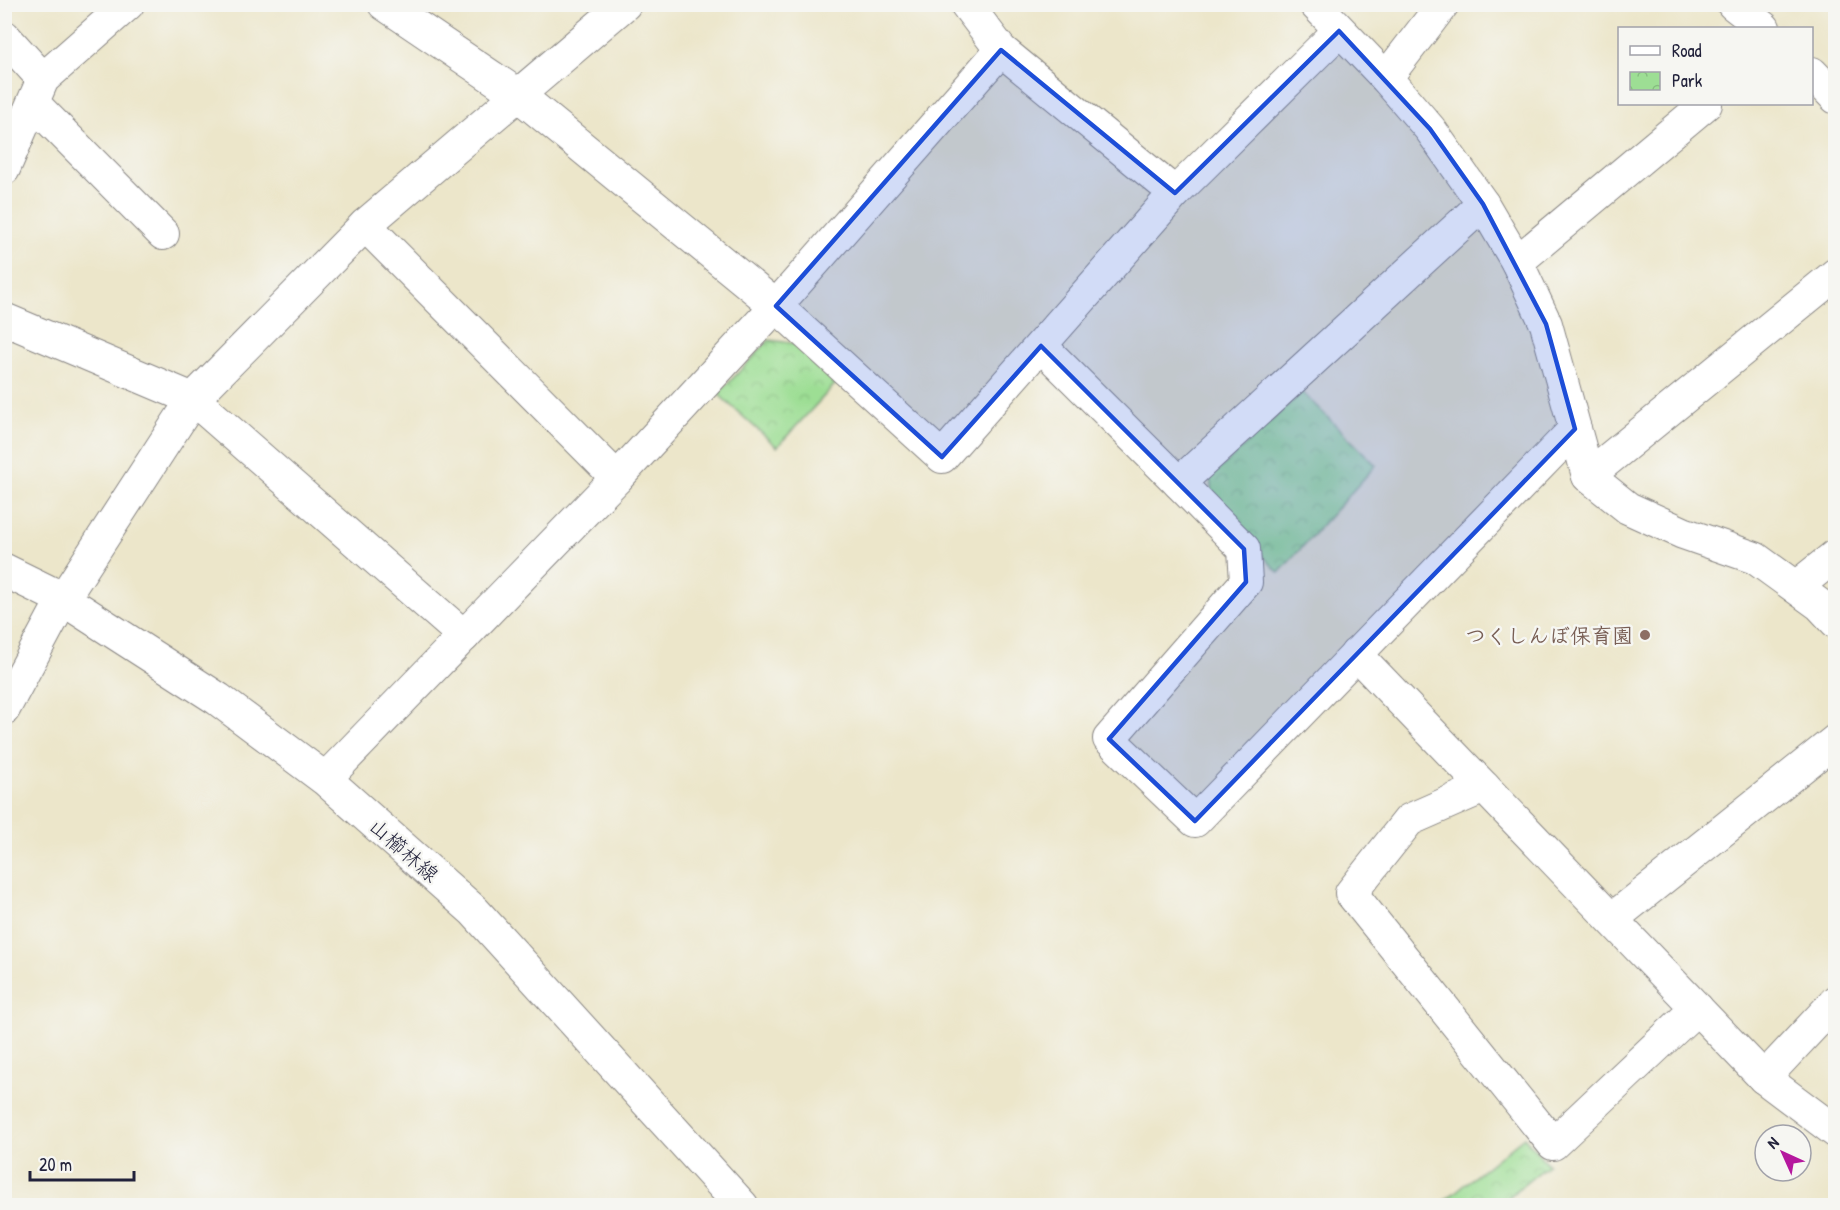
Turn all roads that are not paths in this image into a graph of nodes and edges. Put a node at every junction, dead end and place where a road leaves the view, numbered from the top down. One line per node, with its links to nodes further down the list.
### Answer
1 (128, 4): 14 (street)
2 (384, 4): 15 (street)
3 (625, 4): 15 (street)
4 (966, 4): 11 (street)
5 (1315, 4): 9 (street)
6 (1443, 4): 13 (street)
7 (1732, 4): 8 (street)
8 (1763, 27)
9 (1339, 31): 13 (street); 19 (street)
10 (4, 36): 14 (street)
11 (1001, 50): 19 (street); 25 (street)
12 (1813, 74): 16 (street)
13 (1386, 78): 20 (street)
14 (39, 92): 18 (street); 22 (street)
15 (517, 94): 21 (street); 25 (street)
16 (1836, 98)
17 (1705, 105): 23 (street)
18 (4, 169)
19 (1175, 193): 27 (street)
20 (1483, 204): 23 (street); 32 (street)
21 (365, 225): 28 (street); 31 (street)
22 (163, 234)
23 (1517, 262): 29 (street)
24 (1836, 274): 30 (street)
25 (776, 306): 27 (street); 31 (street)
26 (4, 319): 28 (street)
27 (1041, 346): 32 (street)
28 (193, 399): 36 (street); 38 (street)
29 (1575, 429): 30 (street); 39 (street)
30 (1588, 476): 35 (street)
31 (617, 478): 38 (street)
32 (1179, 483): 39 (street)
33 (1836, 555): 35 (street)
34 (4, 570): 36 (main road, 山櫛林線)
35 (1796, 587): 37 (street)
36 (63, 599): 40 (street); 42 (main road, 山櫛林線)
37 (1836, 622)
38 (464, 636): 42 (street)
39 (1356, 654): 43 (street)
40 (4, 709)
41 (1836, 740): 44 (street)
42 (326, 779): 49 (main road, 山櫛林線)
43 (1484, 787): 44 (street); 46 (street)
44 (1612, 920): 46 (street)
45 (1836, 1001): 47 (street)
46 (1697, 1008): 47 (street)
47 (1764, 1078): 48 (street)
48 (1836, 1132)
49 (742, 1206)

